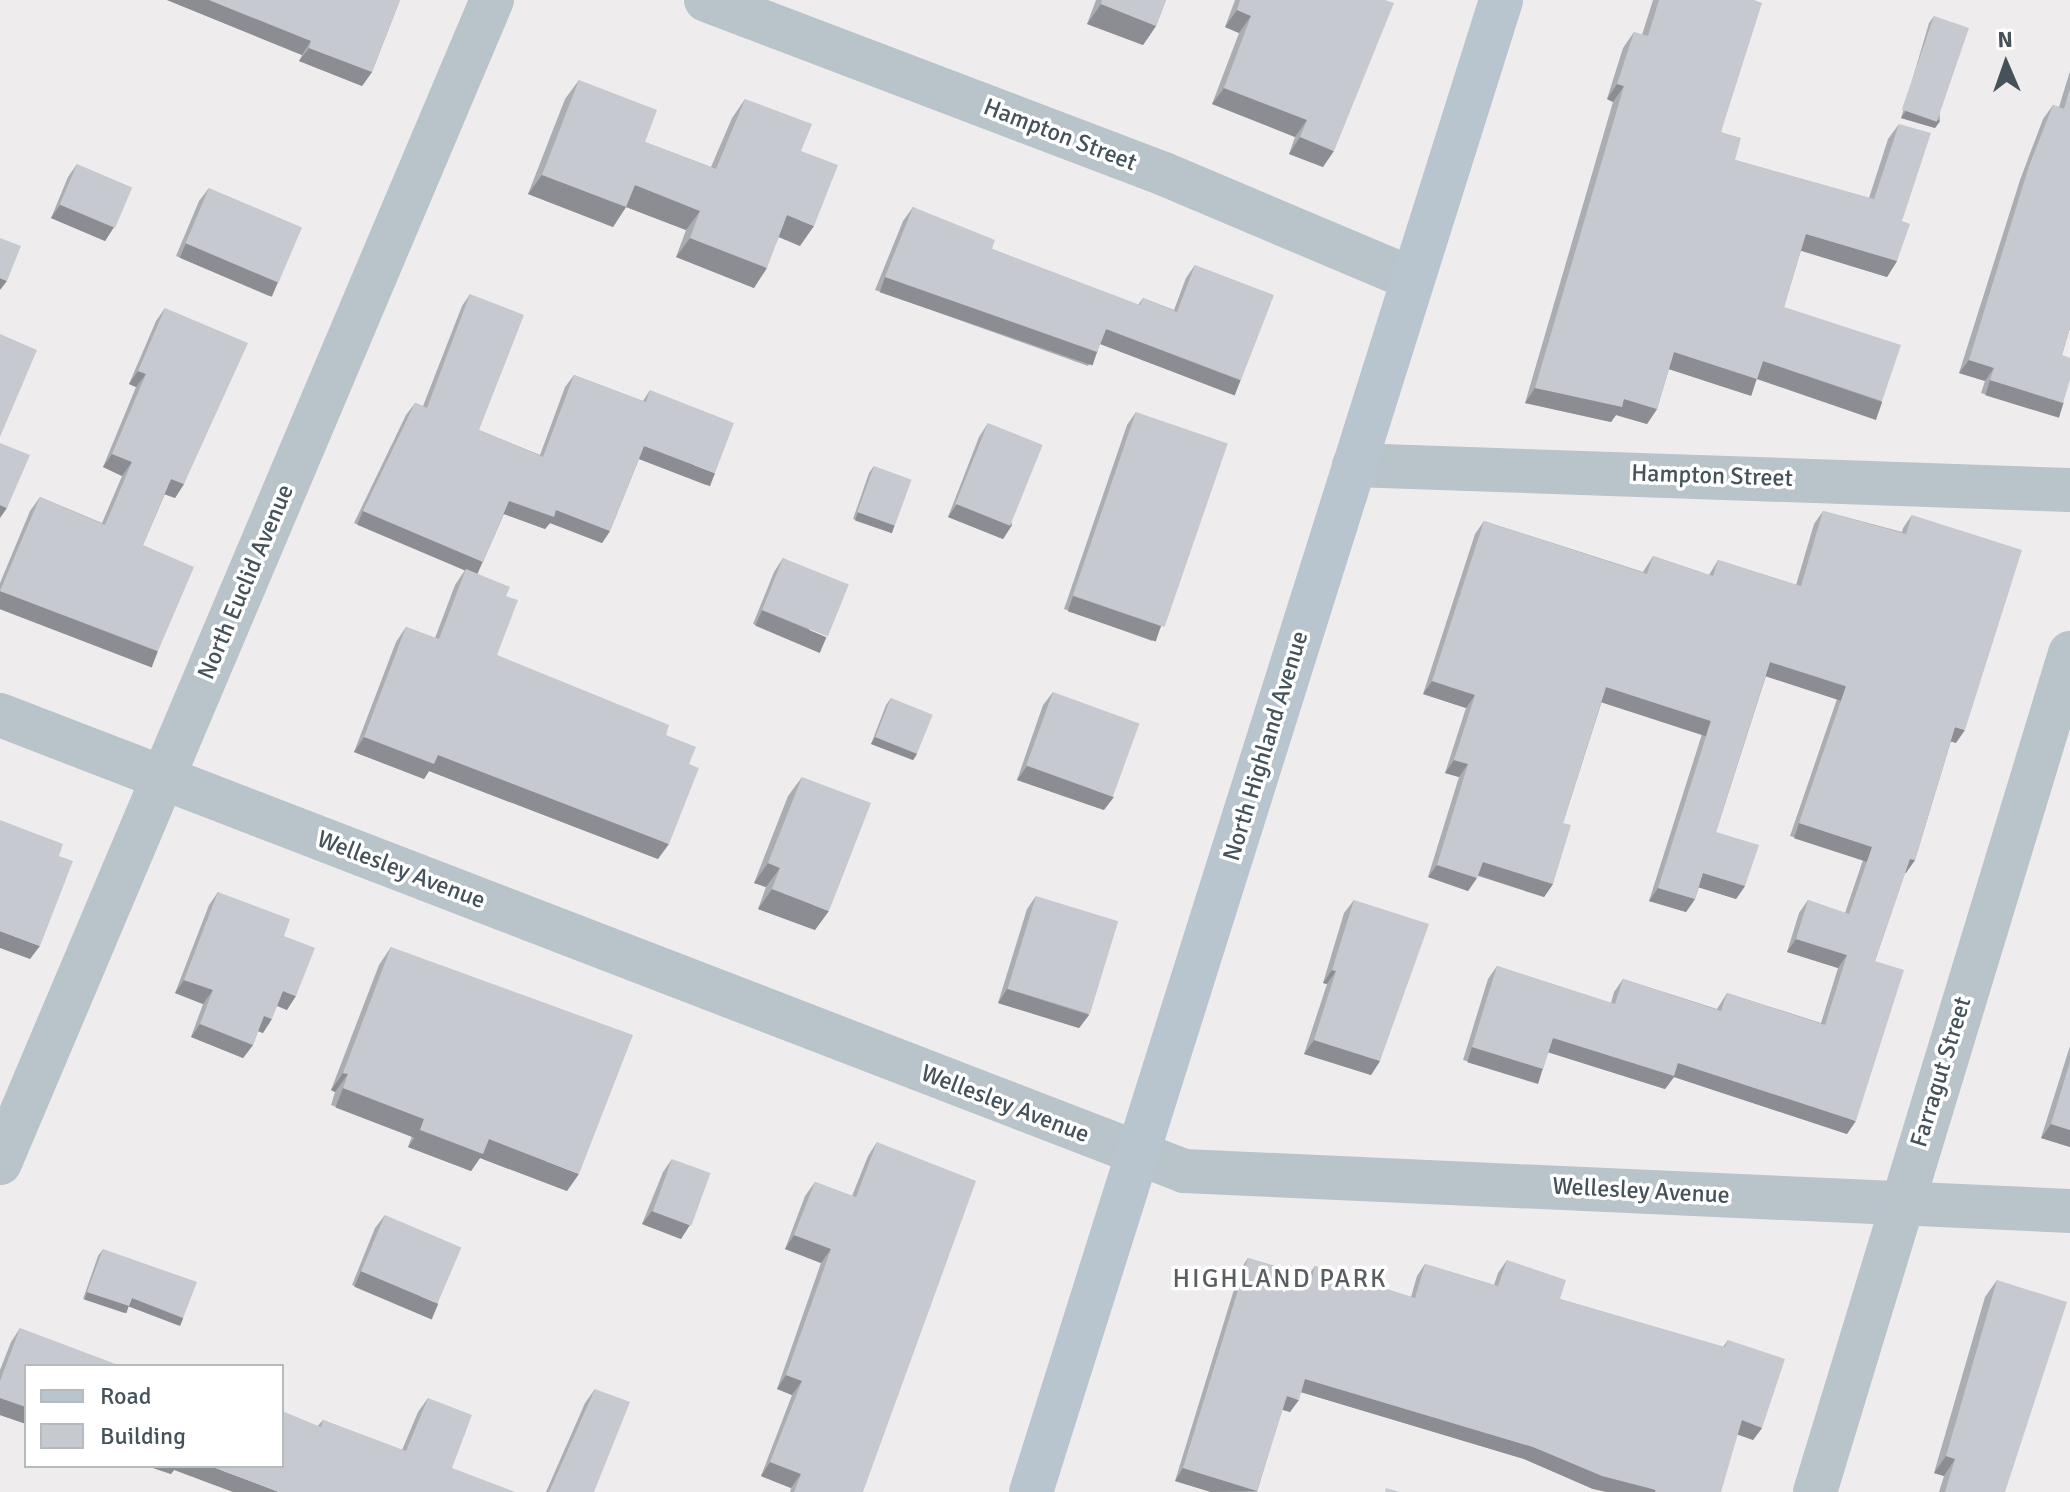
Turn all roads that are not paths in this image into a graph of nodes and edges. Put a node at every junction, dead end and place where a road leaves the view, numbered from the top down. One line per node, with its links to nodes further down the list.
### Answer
1 (492, 0): 9 (street, North Euclid Avenue)
2 (706, 0): 4 (street, Hampton Street)
3 (1501, 0): 4 (main road, North Highland Avenue)
4 (1412, 279): 5 (main road, North Highland Avenue)
5 (1354, 465): 6 (street, Hampton Street); 10 (main road, North Highland Avenue)
6 (2070, 490)
7 (2070, 653): 12 (street, Farragut Street)
8 (0, 715): 9 (street, Wellesley Avenue)
9 (163, 778): 10 (street, Wellesley Avenue); 11 (street, North Euclid Avenue)
10 (1138, 1154): 12 (street, Wellesley Avenue); 14 (main road, North Highland Avenue)
11 (0, 1163)
12 (1901, 1203): 13 (street, Wellesley Avenue); 15 (street, Farragut Street)
13 (2070, 1211)
14 (1031, 1492)
15 (1815, 1492)

